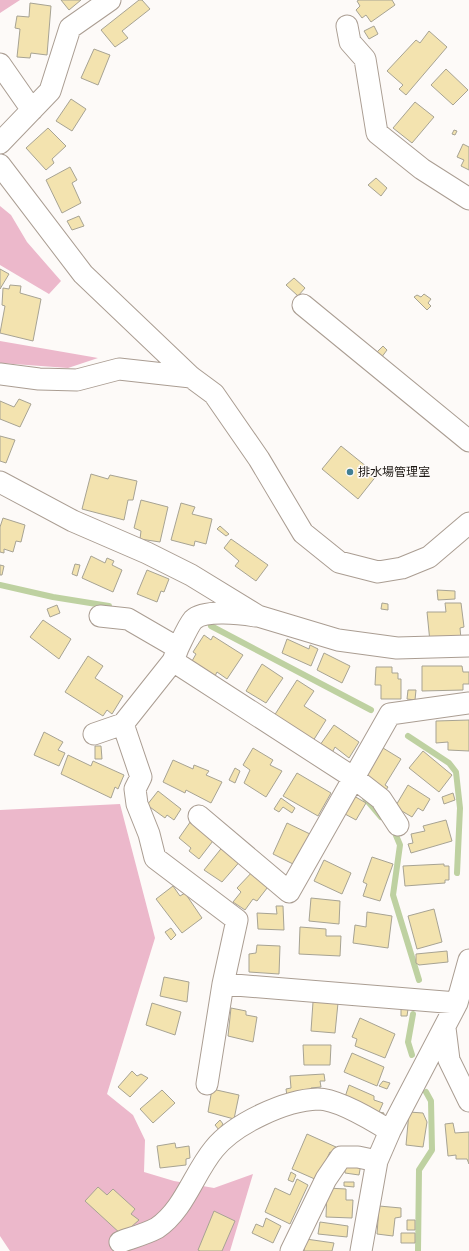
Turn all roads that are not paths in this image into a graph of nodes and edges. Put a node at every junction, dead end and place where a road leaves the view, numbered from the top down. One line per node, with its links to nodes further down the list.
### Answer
1 (110, 0): 4 (street)
2 (347, 26): 7 (street)
3 (0, 64): 4 (street)
4 (32, 110): 5 (street)
5 (0, 143)
6 (0, 165): 10 (street)
7 (469, 199)
8 (303, 305): 11 (street)
9 (0, 374): 10 (street)
10 (191, 377): 13 (street)
11 (469, 441)
12 (0, 482): 15 (street)
13 (469, 523)
14 (100, 616): 17 (street)
15 (258, 616): 16 (street); 17 (street)
16 (469, 646)
17 (175, 654): 19 (street); 21 (street)
18 (469, 703): 21 (street)
19 (123, 724): 20 (street); 25 (street)
20 (94, 734)
21 (354, 778): 22 (street); 23 (street)
22 (199, 816)
23 (398, 825)
24 (469, 960): 26 (street)
25 (223, 984): 26 (street); 28 (street)
26 (457, 1003): 27 (street)
27 (445, 1028): 29 (street); 30 (street)
28 (207, 1084)
29 (469, 1101)
30 (390, 1131): 31 (street); 32 (street)
31 (377, 1161): 33 (street); 34 (street)
32 (120, 1242)
33 (291, 1251)
34 (361, 1251)

